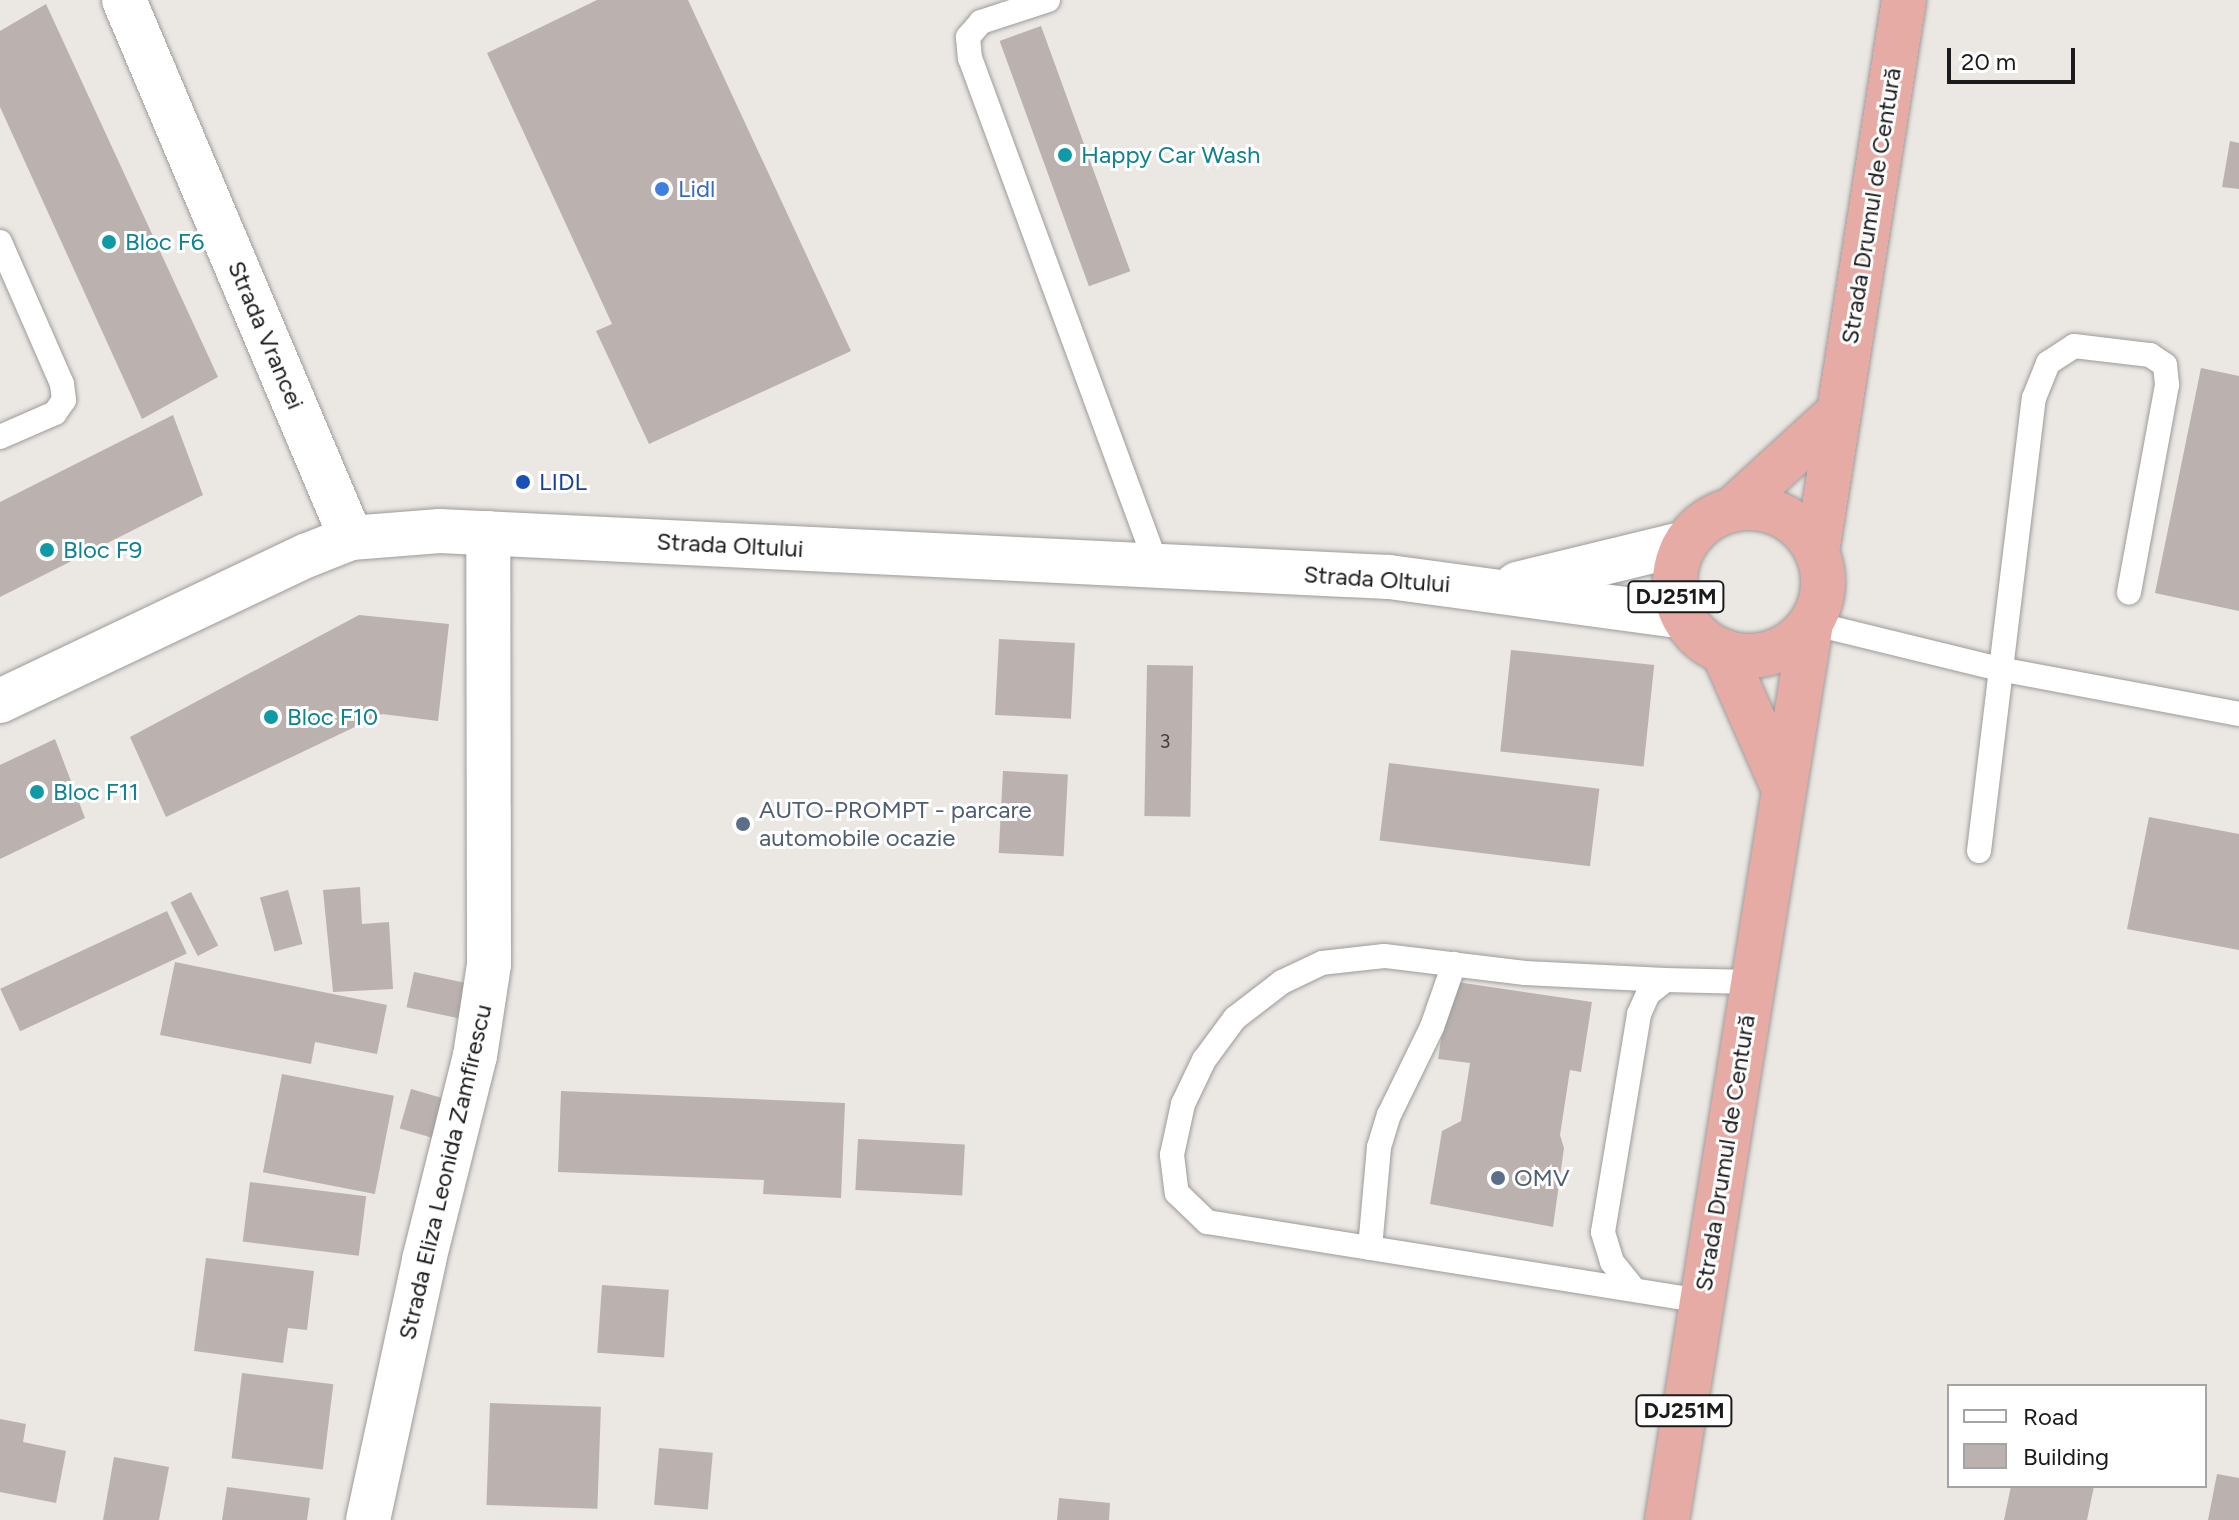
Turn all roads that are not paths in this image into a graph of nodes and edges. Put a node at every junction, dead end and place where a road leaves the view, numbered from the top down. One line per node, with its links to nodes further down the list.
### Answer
1 (124, 0): 9 (street, Strada Vrancei)
2 (1048, 0): 12 (lane)
3 (1904, 0): 5 (highway, Strada Drumul de Centură / DJ251M)
4 (0, 242): 6 (lane)
5 (1839, 412): 7 (highway); 11 (highway, Strada Drumul de Centură / DJ251M)
6 (0, 437)
7 (1733, 509): 10 (highway); 11 (highway)
8 (488, 533): 9 (street, Strada Oltului); 12 (street, Strada Oltului); 29 (street, Strada Eliza Leonida Zamfirescu)
9 (351, 538): 19 (street, Strada Oltului)
10 (1685, 543): 13 (street, Strada Oltului); 15 (highway, DJ251M)
11 (1817, 552): 16 (highway, Strada Drumul de Centură / DJ251M)
12 (1157, 566): 13 (street, Strada Oltului)
13 (1495, 589): 15 (street, Strada Oltului)
14 (2129, 593): 18 (lane)
15 (1683, 617): 17 (highway, DJ251M)
16 (1811, 623): 17 (highway); 18 (lane); 21 (highway, Strada Drumul de Centură / DJ251M)
17 (1723, 651): 21 (highway, DJ251M)
18 (1999, 669): 20 (lane); 22 (lane)
19 (0, 701)
20 (2239, 714)
21 (1783, 787): 25 (highway, Strada Drumul de Centură / DJ251M)
22 (1979, 851)
23 (1454, 964): 24 (lane); 26 (lane); 26 (lane)
24 (1665, 980): 25 (lane); 27 (lane)
25 (1751, 982): 28 (highway, Strada Drumul de Centură / DJ251M)
26 (1370, 1248): 27 (lane)
27 (1633, 1288): 28 (lane)
28 (1702, 1301): 30 (highway, Strada Drumul de Centură / DJ251M)
29 (368, 1520)
30 (1667, 1520)

